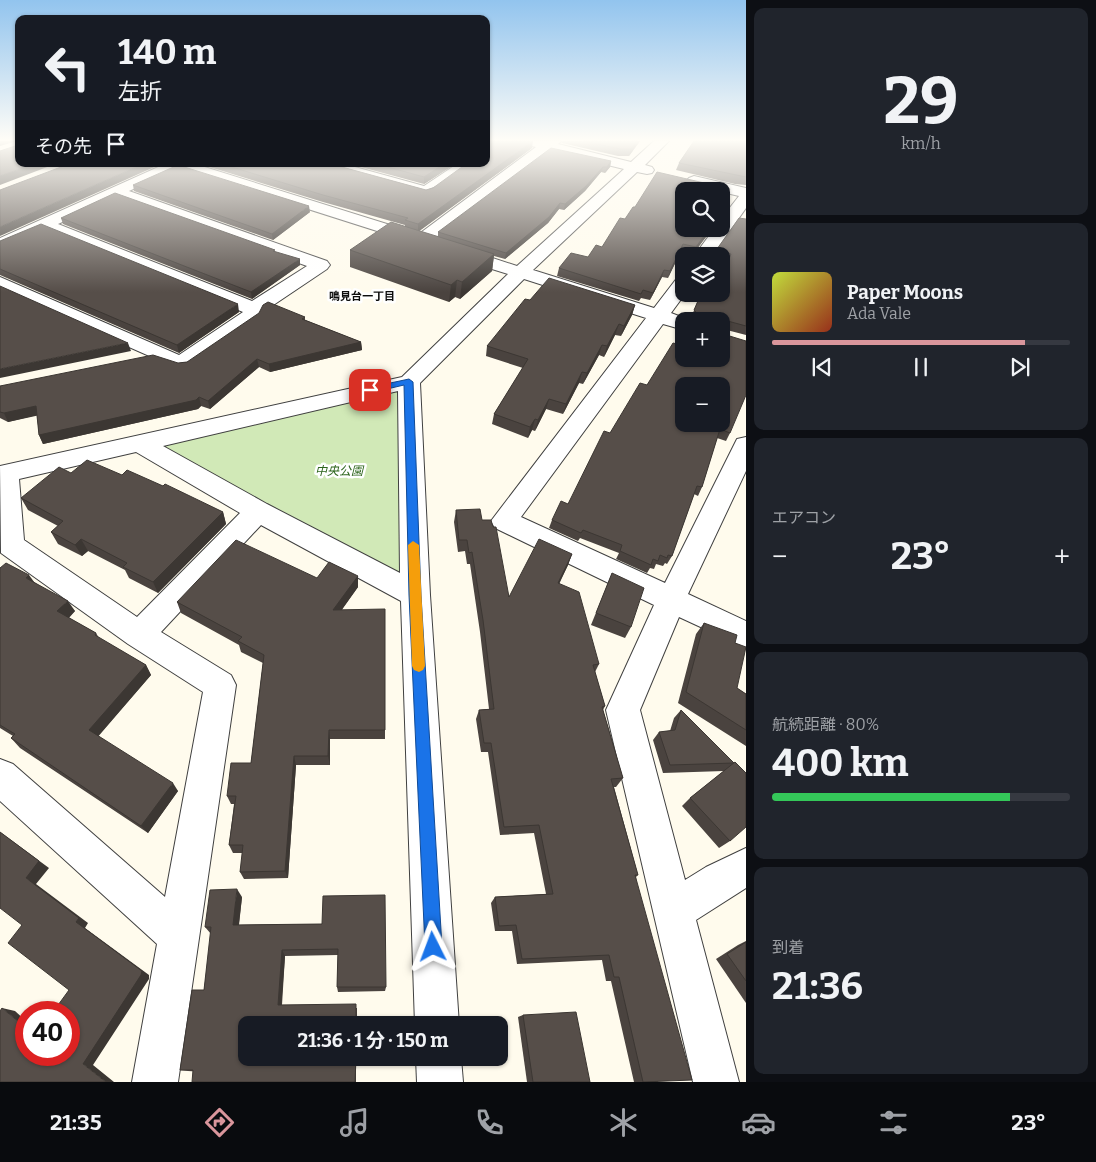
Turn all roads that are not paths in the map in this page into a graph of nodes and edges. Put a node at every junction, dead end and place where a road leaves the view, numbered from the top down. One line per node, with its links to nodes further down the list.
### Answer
1 (114, 191): 7 (street)
2 (116, 191): 16 (street)
3 (268, 191): 8 (street)
4 (486, 191): 8 (street)
5 (608, 191): 11 (street)
6 (746, 198): 10 (street)
7 (43, 224): 9 (street); 16 (street)
8 (421, 240): 11 (street)
9 (0, 244)
10 (710, 247)
11 (521, 272): 17 (street); 21 (street)
12 (0, 283): 13 (street)
13 (25, 294): 15 (street); 19 (street)
14 (675, 294): 17 (street)
15 (1, 306)
16 (254, 309): 19 (street)
17 (659, 316): 18 (street); 27 (street)
18 (675, 321)
19 (157, 354): 20 (street)
20 (120, 362)
21 (409, 382): 22 (street); 26 (street)
22 (139, 443): 24 (street); 25 (street)
23 (746, 445): 27 (street)
24 (3, 474): 28 (street)
25 (258, 511): 26 (street); 28 (street)
26 (415, 595): 34 (street)
27 (671, 600): 29 (street); 32 (street)
28 (139, 636): 33 (street)
29 (746, 636)
30 (0, 778): 33 (street)
31 (746, 867): 32 (street)
32 (673, 911): 38 (street)
33 (179, 936): 36 (street)
34 (438, 1016)
35 (439, 1066): 37 (street)
36 (155, 1082)
37 (440, 1082)
38 (716, 1082)

